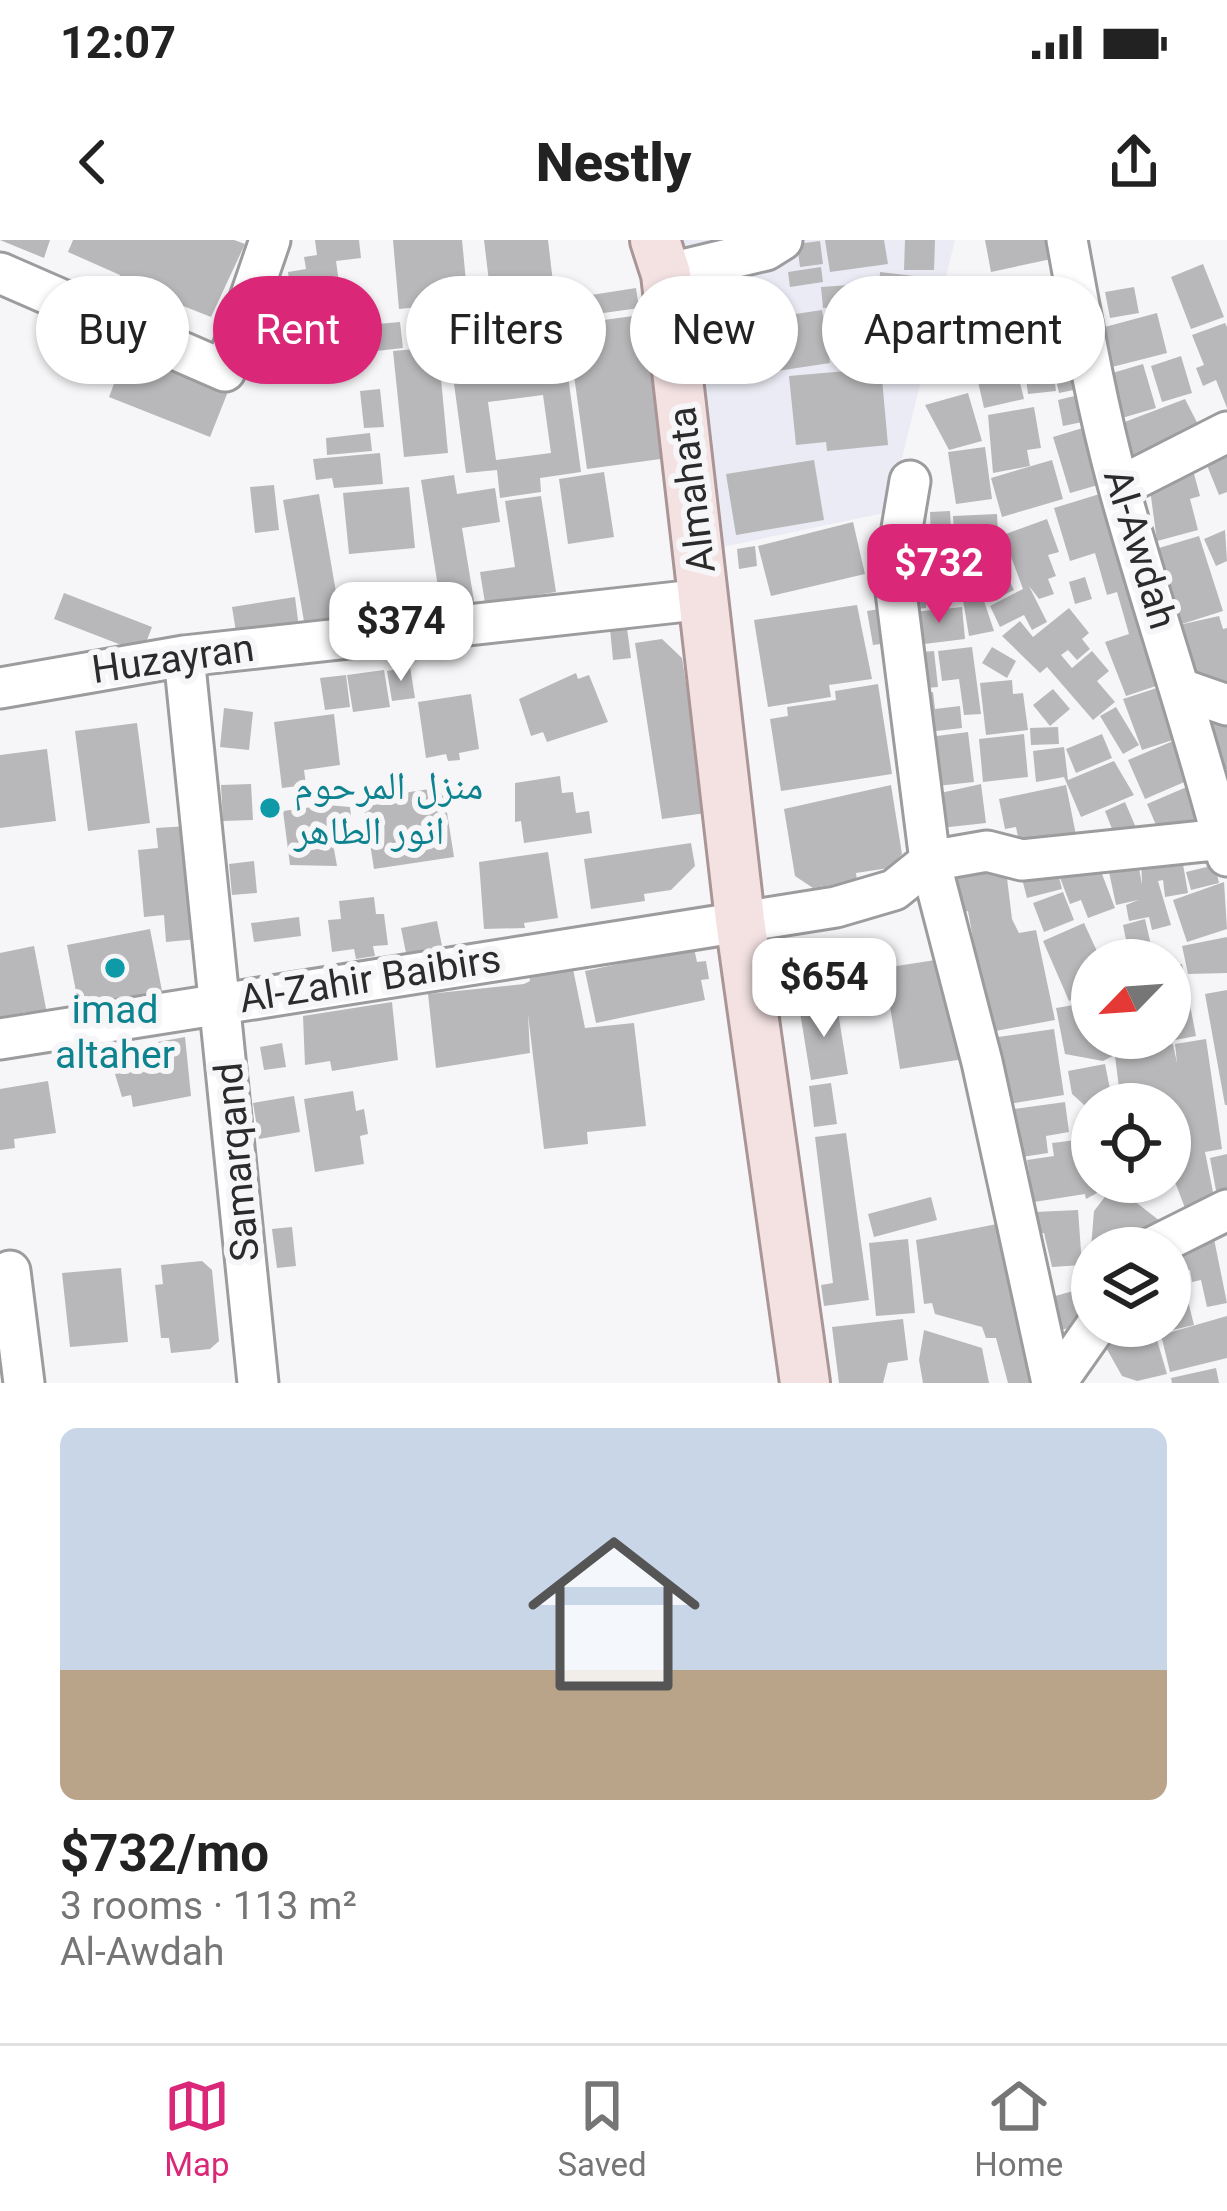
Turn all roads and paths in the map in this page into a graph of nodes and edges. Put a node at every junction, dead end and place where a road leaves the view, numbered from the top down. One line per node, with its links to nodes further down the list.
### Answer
1 (270, 240): 5 (street)
2 (782, 240): 4 (street)
3 (1067, 240): 8 (street, Al-Awdah)
4 (660, 257): 9 (main road, Almahata)
5 (0, 273)
6 (1227, 432): 8 (street)
7 (910, 481): 15 (street)
8 (1119, 487): 12 (street, Al-Awdah)
9 (705, 599): 10 (street, Huzayran); 16 (main road, Almahata)
10 (184, 656): 11 (street, Huzayran); 17 (street, Samarqand)
11 (0, 688)
12 (1184, 690): 13 (street); 14 (street, Al-Awdah)
13 (1227, 705)
14 (1225, 847): 15 (street)
15 (930, 861): 16 (street, Al-Zahir Baibirs); 26 (street)
16 (740, 920): 17 (street, Al-Zahir Baibirs); 25 (main road, Almahata)
17 (221, 1003): 18 (street, Al-Zahir Baibirs); 24 (street, Samarqand)
18 (0, 1039)
19 (1227, 1210): 20 (street)
20 (1191, 1228)
21 (10, 1271): 23 (street)
22 (1081, 1347): 26 (street)
23 (24, 1383)
24 (258, 1383)
25 (805, 1383)
26 (1054, 1383)

